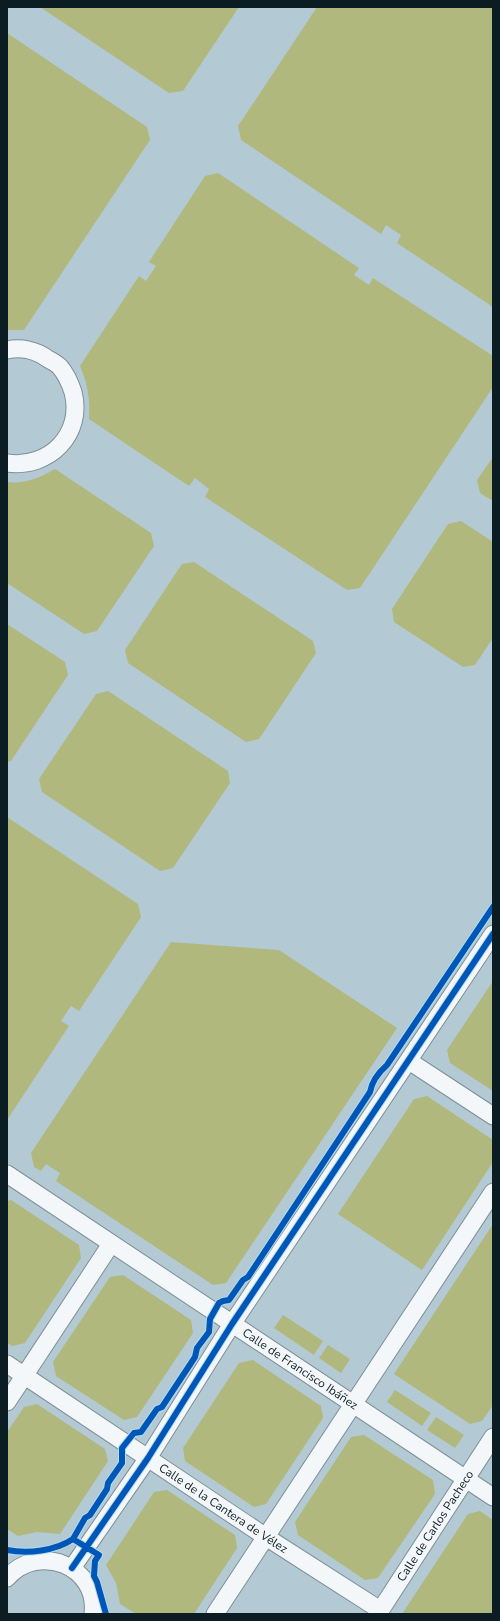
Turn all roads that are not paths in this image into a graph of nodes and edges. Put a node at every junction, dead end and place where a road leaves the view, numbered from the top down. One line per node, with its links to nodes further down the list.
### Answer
1 (7, 350): 2 (street)
2 (7, 463)
3 (493, 934): 4 (street)
4 (409, 1061): 5 (street); 9 (street)
5 (493, 1116)
6 (7, 1174): 8 (street, Calle de Francisco Ibáñez)
7 (493, 1192): 13 (street)
8 (110, 1244): 9 (street, Calle de Francisco Ibáñez); 11 (street)
9 (232, 1324): 13 (street, Calle de Francisco Ibáñez); 15 (street)
10 (7, 1364): 11 (street, Calle de la Cantera de Vélez)
11 (24, 1375): 12 (street); 15 (street, Calle de la Cantera de Vélez)
12 (7, 1402)
13 (352, 1404): 16 (street, Calle de Francisco Ibáñez); 18 (street)
14 (493, 1437): 16 (street, Calle de Carlos Pacheco)
15 (148, 1458): 18 (street, Calle de la Cantera de Vélez); 19 (street)
16 (465, 1479): 17 (street, Calle de Francisco Ibáñez); 21 (street, Calle de Carlos Pacheco)
17 (493, 1497)
18 (266, 1537): 21 (street, Calle de la Cantera de Vélez); 23 (street)
19 (72, 1568): 20 (street); 22 (street)
20 (9, 1572)
21 (379, 1612)
22 (93, 1614)
23 (215, 1614)

